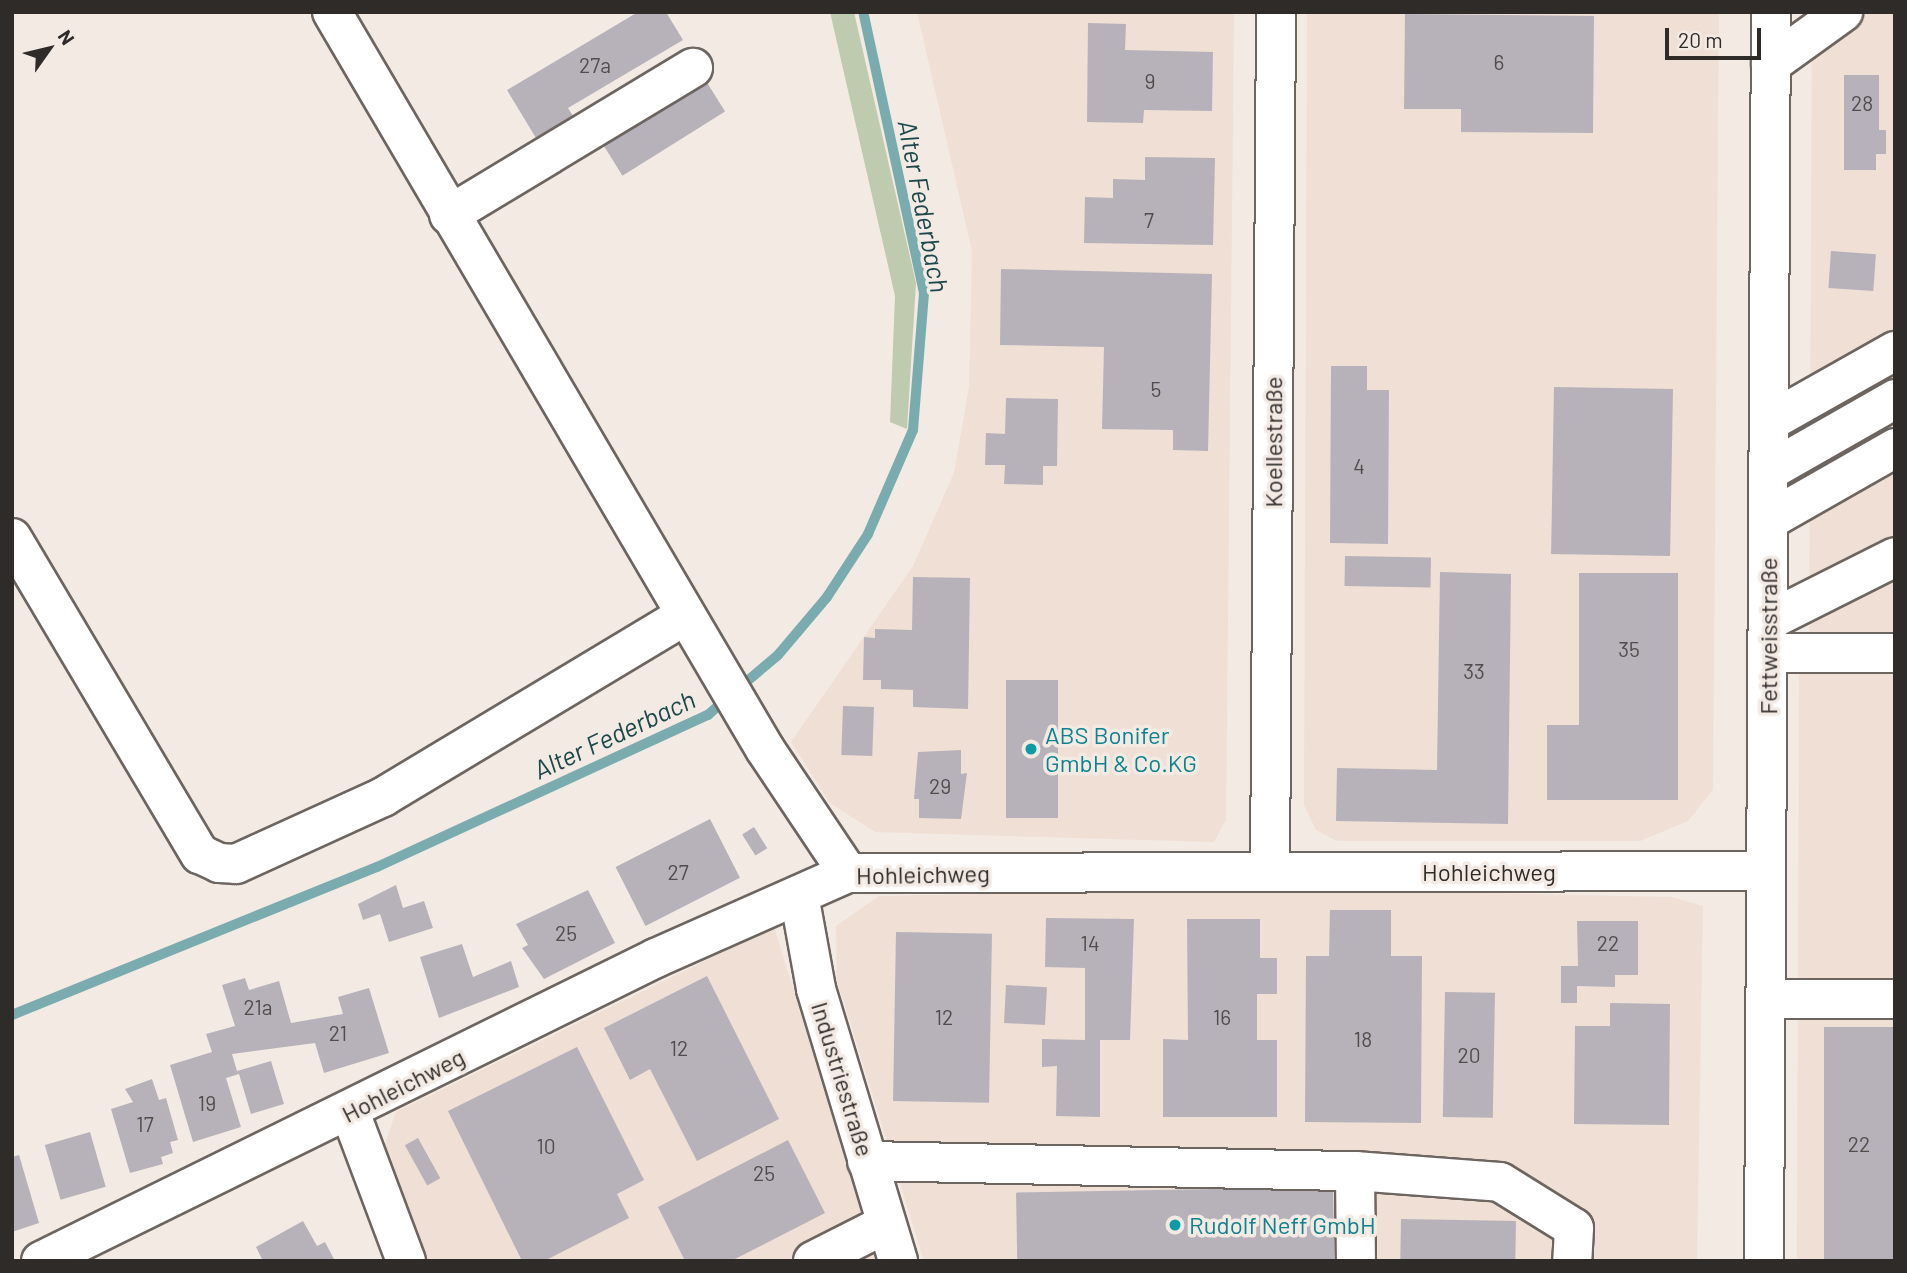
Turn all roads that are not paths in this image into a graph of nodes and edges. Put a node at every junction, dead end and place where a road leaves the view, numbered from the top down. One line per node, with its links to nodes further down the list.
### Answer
1 (332, 12): 7 (street)
2 (1276, 12): 19 (street, Koellestraße)
3 (1771, 12): 5 (street, Fettweisstraße)
4 (1843, 12): 5 (street)
5 (1771, 64): 10 (street, Fettweisstraße)
6 (693, 68): 7 (street)
7 (449, 215): 16 (street)
8 (1895, 351): 10 (street)
9 (1895, 399): 12 (street)
10 (1769, 422): 12 (street, Fettweisstraße)
11 (1895, 448): 13 (street)
12 (1769, 471): 13 (street, Fettweisstraße)
13 (1769, 520): 17 (street, Fettweisstraße)
14 (12, 538): 16 (street)
15 (1895, 557): 17 (street)
16 (686, 615): 21 (street)
17 (1768, 637): 18 (street); 20 (street, Fettweisstraße)
18 (1895, 653)
19 (1270, 871): 20 (street, Hohleichweg); 21 (street, Hohleichweg)
20 (1766, 871): 23 (street, Fettweisstraße)
21 (848, 873): 22 (street, Hohleichweg)
22 (799, 895): 25 (street, Hohleichweg); 26 (street, Industriestraße)
23 (1766, 999): 24 (street); 35 (street, Fettweisstraße)
24 (1895, 999)
25 (350, 1112): 29 (street, Hohleichweg); 30 (street)
26 (867, 1161): 27 (street); 28 (street, Industriestraße)
27 (1355, 1171): 33 (street); 34 (street)
28 (886, 1224): 31 (street); 32 (street, Industriestraße)
29 (41, 1261)
30 (406, 1261)
31 (813, 1261)
32 (898, 1261)
33 (1356, 1261)
34 (1573, 1261)
35 (1764, 1261)

